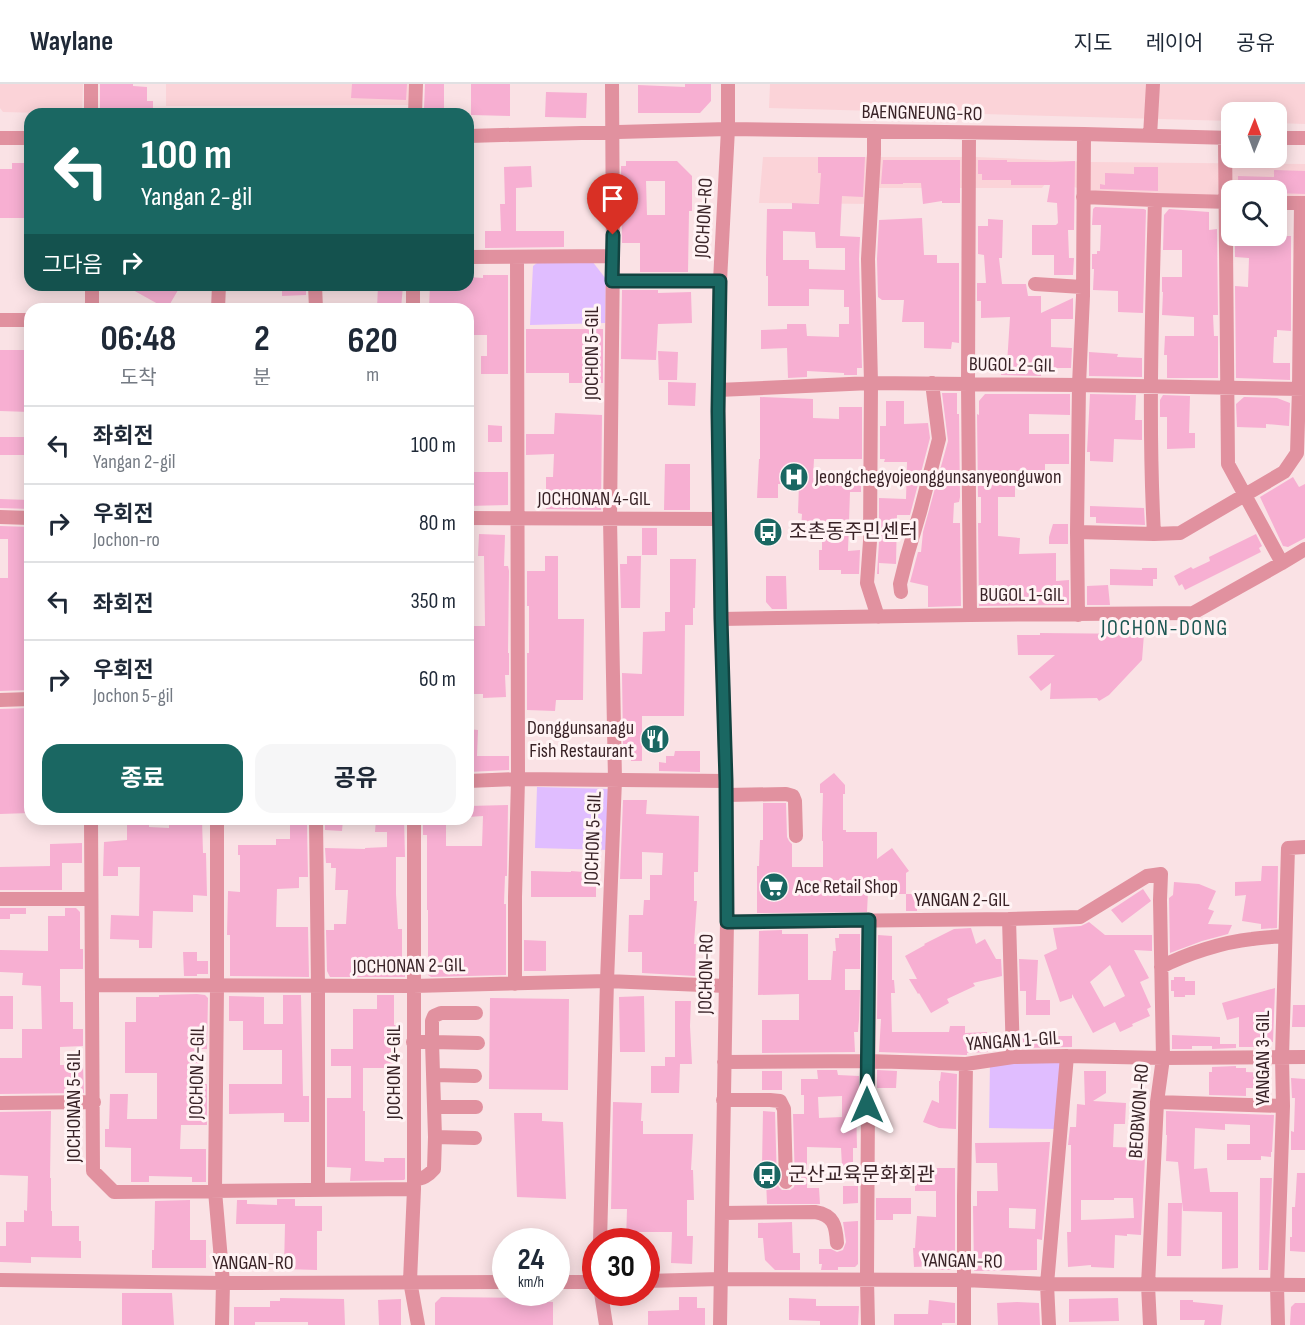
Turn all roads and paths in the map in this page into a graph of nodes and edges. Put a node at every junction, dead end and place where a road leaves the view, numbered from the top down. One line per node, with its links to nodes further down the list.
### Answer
1 (91, 84): 6 (street)
2 (416, 84): 7 (street)
3 (612, 84): 9 (street)
4 (728, 84): 8 (street, JOCHON-RO)
5 (1153, 84): 14 (street)
6 (91, 108)
7 (415, 108)
8 (728, 129): 9 (street, BAENGNEUNG-RO); 10 (street, BAENGNEUNG-RO); 30 (street, JOCHON-RO)
9 (612, 132): 13 (street, BAENGNEUNG-RO); 26 (street, JOCHON 5-GIL)
10 (873, 132): 11 (street, BAENGNEUNG-RO); 35 (street)
11 (969, 133): 12 (street, BAENGNEUNG-RO); 37 (street)
12 (1084, 134): 14 (street, BAENGNEUNG-RO); 20 (street)
13 (474, 136)
14 (1150, 136): 17 (street, BAENGNEUNG-RO)
15 (0, 138): 16 (street)
16 (24, 138)
17 (1221, 138)
18 (1287, 138): 19 (street)
19 (1305, 138)
20 (1083, 197): 21 (street); 32 (street)
21 (1155, 200): 22 (street); 39 (street)
22 (1221, 202)
23 (1287, 203): 24 (street)
24 (1303, 203): 41 (street)
25 (1229, 246): 40 (street)
26 (613, 256): 28 (street); 29 (street, JOCHON 5-GIL)
27 (474, 257): 28 (street)
28 (517, 257): 47 (street)
29 (612, 281): 30 (street); 48 (street, JOCHON 5-GIL)
30 (720, 281): 42 (street, JOCHON-RO)
31 (1035, 284): 32 (street)
32 (1082, 287): 38 (street)
33 (0, 320): 34 (street)
34 (24, 320)
35 (872, 383): 36 (street, BUGOL 2-GIL); 42 (street, BUGOL 2-GIL); 57 (street)
36 (932, 383): 37 (street, BUGOL 2-GIL); 54 (street)
37 (968, 384): 38 (street, BUGOL 2-GIL); 55 (street)
38 (1079, 385): 39 (street, BUGOL 2-GIL); 50 (street)
39 (1150, 386): 40 (street, BUGOL 2-GIL); 51 (street)
40 (1227, 388): 41 (street, BUGOL 2-GIL); 43 (street)
41 (1302, 389): 43 (street)
42 (718, 390): 49 (street, JOCHON-RO)
43 (1245, 496): 51 (street); 53 (street)
44 (0, 517): 45 (street)
45 (24, 518)
46 (474, 518): 47 (street, JOCHONAN 4-GIL)
47 (516, 518): 48 (street, JOCHONAN 4-GIL); 61 (street)
48 (610, 519): 49 (street, JOCHONAN 4-GIL); 62 (street, JOCHON 5-GIL)
49 (720, 519): 58 (street, JOCHON-RO)
50 (1077, 532): 51 (street); 56 (street)
51 (1154, 534)
52 (1305, 549): 53 (street, BUGOL 1-GIL)
53 (1282, 563): 56 (street, BUGOL 1-GIL)
54 (901, 592)
55 (970, 615): 56 (street, BUGOL 1-GIL); 57 (street, BUGOL 1-GIL)
56 (1078, 615)
57 (878, 617): 58 (street, BUGOL 1-GIL)
58 (721, 619): 64 (street, JOCHON-RO)
59 (24, 699): 60 (street)
60 (0, 700)
61 (518, 779): 62 (street); 63 (street); 80 (street)
62 (615, 780): 64 (street); 79 (street, JOCHON 5-GIL)
63 (474, 781)
64 (726, 788): 69 (street); 76 (street, JOCHON-RO)
65 (91, 825): 72 (street, JOCHONAN 5-GIL)
66 (217, 825): 85 (street, JOCHON 2-GIL)
67 (316, 825): 82 (street)
68 (414, 825): 83 (street, JOCHON 4-GIL)
69 (796, 836)
70 (1305, 847): 77 (street, YANGAN 3-GIL)
71 (0, 899): 72 (street)
72 (91, 899): 81 (street, JOCHONAN 5-GIL)
73 (1160, 900): 74 (street, YANGAN 2-GIL); 78 (street, BEOBWON-RO)
74 (1009, 919): 75 (street, YANGAN 2-GIL); 91 (street)
75 (869, 920): 76 (street, YANGAN 2-GIL); 95 (street)
76 (727, 922): 84 (street, JOCHON-RO)
77 (1285, 936): 78 (street); 92 (street, YANGAN 3-GIL)
78 (1161, 967): 94 (street, BEOBWON-RO)
79 (607, 981): 80 (street, JOCHONAN 2-GIL); 84 (street, JOCHONAN 2-GIL); 114 (street, JOCHON 5-GIL)
80 (515, 984): 83 (street, JOCHONAN 2-GIL)
81 (92, 985): 85 (street, JOCHONAN 2-GIL); 101 (street, JOCHONAN 5-GIL)
82 (318, 986): 83 (street, JOCHONAN 2-GIL); 85 (street, JOCHONAN 2-GIL); 111 (street)
83 (413, 986): 87 (street, JOCHON 4-GIL)
84 (726, 986): 96 (street, JOCHON-RO)
85 (217, 987): 112 (street, JOCHON 2-GIL)
86 (476, 1013): 88 (street)
87 (413, 1042): 88 (street); 110 (street, JOCHON 4-GIL)
88 (432, 1042): 89 (street); 98 (street)
89 (478, 1043)
90 (1067, 1056): 91 (street, YANGAN 1-GIL); 94 (street, YANGAN 1-GIL); 124 (street)
91 (1013, 1057): 97 (street, YANGAN 1-GIL)
92 (1282, 1057): 93 (street, YANGAN 1-GIL); 94 (street, YANGAN 1-GIL); 104 (street, YANGAN 3-GIL)
93 (1305, 1057)
94 (1162, 1058): 102 (street, BEOBWON-RO)
95 (867, 1061): 96 (street, YANGAN 1-GIL); 97 (street, YANGAN 1-GIL); 117 (street)
96 (724, 1062): 100 (street, JOCHON-RO)
97 (966, 1064): 119 (street)
98 (434, 1075): 99 (street); 105 (street)
99 (475, 1076)
100 (723, 1100): 109 (street); 113 (street, JOCHON-RO)
101 (94, 1102): 103 (street); 112 (street, JOCHONAN 5-GIL)
102 (1157, 1102): 104 (street); 125 (street, BEOBWON-RO)
103 (0, 1104)
104 (1282, 1106): 126 (street, YANGAN 3-GIL)
105 (434, 1107): 106 (street); 107 (street)
106 (476, 1107)
107 (435, 1137): 108 (street); 110 (street)
108 (475, 1138)
109 (786, 1182)
110 (414, 1184): 111 (street, JOCHONAN 5-GIL); 120 (street, JOCHON 4-GIL)
111 (318, 1190): 112 (street, JOCHONAN 5-GIL)
112 (215, 1191): 123 (street, JOCHON 2-GIL)
113 (722, 1214): 115 (street); 116 (street, JOCHON-RO)
114 (600, 1228)
115 (837, 1244)
116 (720, 1279): 117 (street, YANGAN-RO); 122 (street, YANGAN-RO); 132 (street, JOCHON-RO)
117 (867, 1279): 119 (street, YANGAN-RO); 133 (street)
118 (0, 1280): 123 (street, YANGAN-RO)
119 (964, 1280): 124 (street, YANGAN-RO); 134 (street)
120 (411, 1281): 121 (street, YANGAN-RO); 123 (street, YANGAN-RO); 130 (street, JOCHON 4-GIL)
121 (492, 1281)
122 (660, 1281)
123 (223, 1283): 129 (street, JOCHON 2-GIL)
124 (1047, 1284): 125 (street, YANGAN-RO); 135 (street)
125 (1148, 1285): 126 (street, YANGAN-RO); 136 (street, BEOBWON-RO)
126 (1277, 1285): 127 (street, YANGAN-RO); 137 (street)
127 (1305, 1285)
128 (603, 1306): 131 (street)
129 (222, 1325)
130 (418, 1325)
131 (606, 1325)
132 (720, 1325)
133 (868, 1325)
134 (964, 1325)
135 (1049, 1325)
136 (1150, 1325)
137 (1278, 1325)

